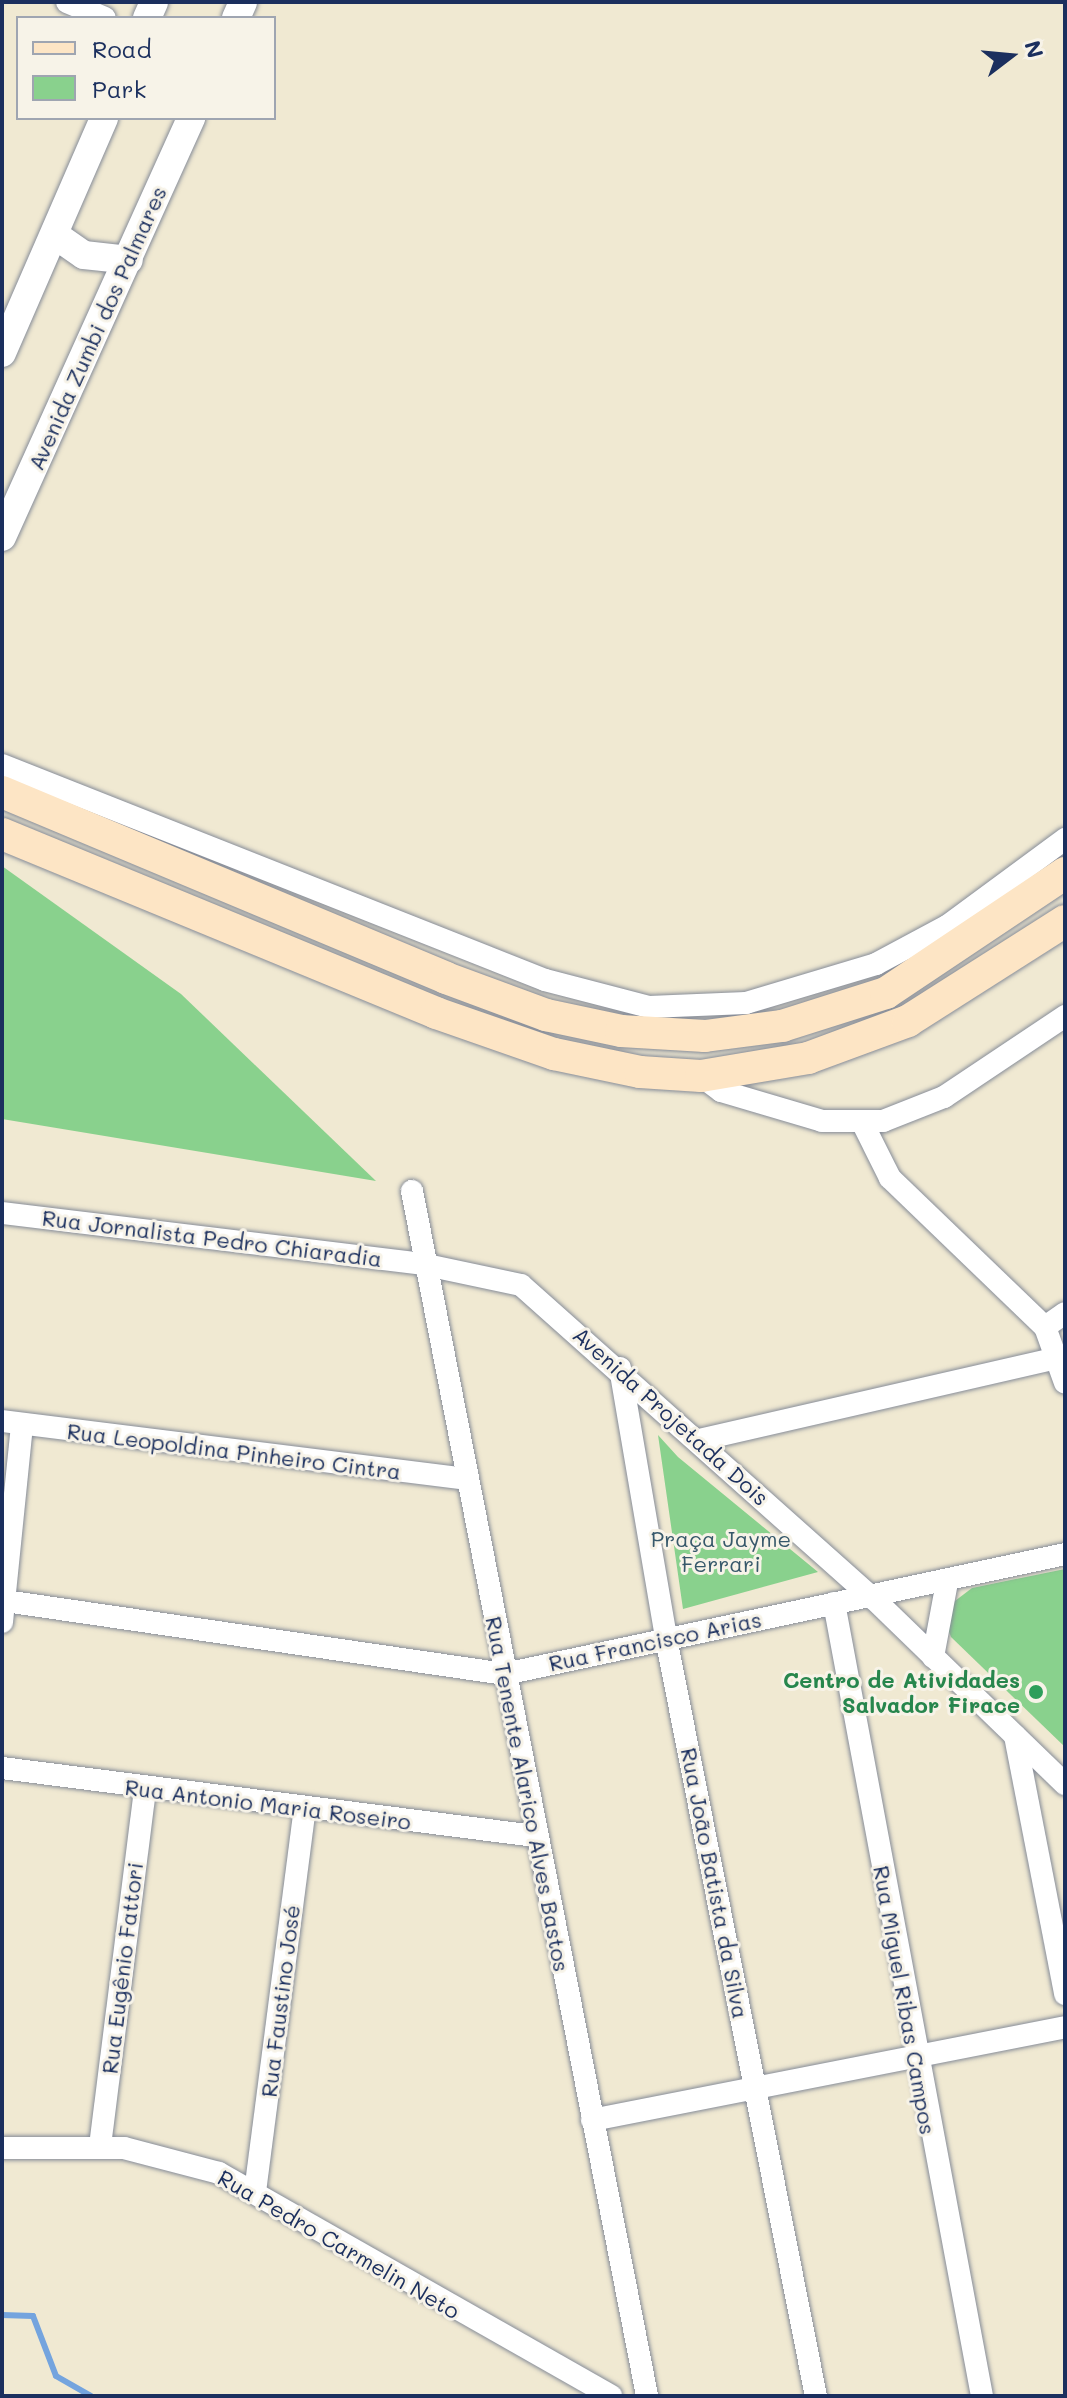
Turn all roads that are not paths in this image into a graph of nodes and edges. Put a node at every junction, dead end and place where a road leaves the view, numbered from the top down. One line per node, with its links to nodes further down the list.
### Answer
1 (67, 2): 2 (street)
2 (100, 16)
3 (103, 120): 5 (street)
4 (190, 120): 6 (street, Avenida Zumbi dos Palmares)
5 (55, 235): 6 (street); 7 (street)
6 (129, 260): 8 (street, Avenida Zumbi dos Palmares)
7 (2, 353)
8 (2, 537)
9 (2, 765): 12 (street)
10 (2, 792): 13 (main road)
11 (2, 834): 16 (main road)
12 (1065, 839)
13 (1065, 873)
14 (1065, 921): 16 (main road)
15 (1065, 1016): 17 (street)
16 (701, 1076): 17 (street)
17 (863, 1124): 22 (street)
18 (412, 1191): 20 (street, Rua Tenente Alarico Alves Bastos)
19 (2, 1213): 20 (street, Rua Jornalista Pedro Chiaradia)
20 (422, 1264): 24 (street, Avenida Projetada Dois); 28 (street, Rua Tenente Alarico Alves Bastos)
21 (1065, 1313): 22 (street)
22 (1045, 1327): 23 (street)
23 (1062, 1356): 25 (street); 27 (street)
24 (620, 1368): 27 (street, Avenida Projetada Dois); 34 (street, Rua João Batista da Silva)
25 (1065, 1383)
26 (12, 1423): 28 (street, Rua Leopoldina Pinheiro Cintra); 33 (street)
27 (699, 1440): 31 (street, Avenida Projetada Dois)
28 (467, 1479): 36 (street, Rua Tenente Alarico Alves Bastos)
29 (1065, 1554): 30 (street, Rua Francisco Arias)
30 (947, 1582): 31 (street, Rua Francisco Arias); 35 (street)
31 (874, 1599): 32 (street, Rua Francisco Arias); 35 (street, Avenida Projetada Dois)
32 (834, 1603): 34 (street, Rua Francisco Arias); 45 (street, Rua Miguel Ribas Campos)
33 (3, 1611): 36 (street, Rua Francisco Arias)
34 (666, 1638): 36 (street, Rua Francisco Arias); 46 (street, Rua João Batista da Silva)
35 (933, 1657): 37 (street, Avenida Projetada Dois)
36 (505, 1674): 42 (street, Rua Tenente Alarico Alves Bastos)
37 (1015, 1736): 39 (street, Avenida Projetada Dois); 43 (street)
38 (2, 1768): 40 (street, Rua Antonio Maria Roseiro)
39 (1065, 1784)
40 (145, 1791): 41 (street, Rua Antonio Maria Roseiro); 48 (street, Rua Eugênio Fattori)
41 (305, 1809): 42 (street, Rua Antonio Maria Roseiro); 50 (street, Rua Faustino José)
42 (535, 1836): 47 (street, Rua Tenente Alarico Alves Bastos)
43 (1065, 1994)
44 (1065, 2027): 45 (street)
45 (915, 2059): 46 (street); 54 (street, Rua Miguel Ribas Campos)
46 (756, 2090): 47 (street); 53 (street, Rua João Batista da Silva)
47 (592, 2120): 52 (street, Rua Tenente Alarico Alves Bastos)
48 (100, 2146): 49 (street, Rua Pedro Carmelin Neto); 50 (street, Rua Pedro Carmelin Neto)
49 (2, 2148)
50 (255, 2192): 51 (street, Rua Pedro Carmelin Neto)
51 (611, 2396)
52 (647, 2396)
53 (816, 2396)
54 (982, 2396)

